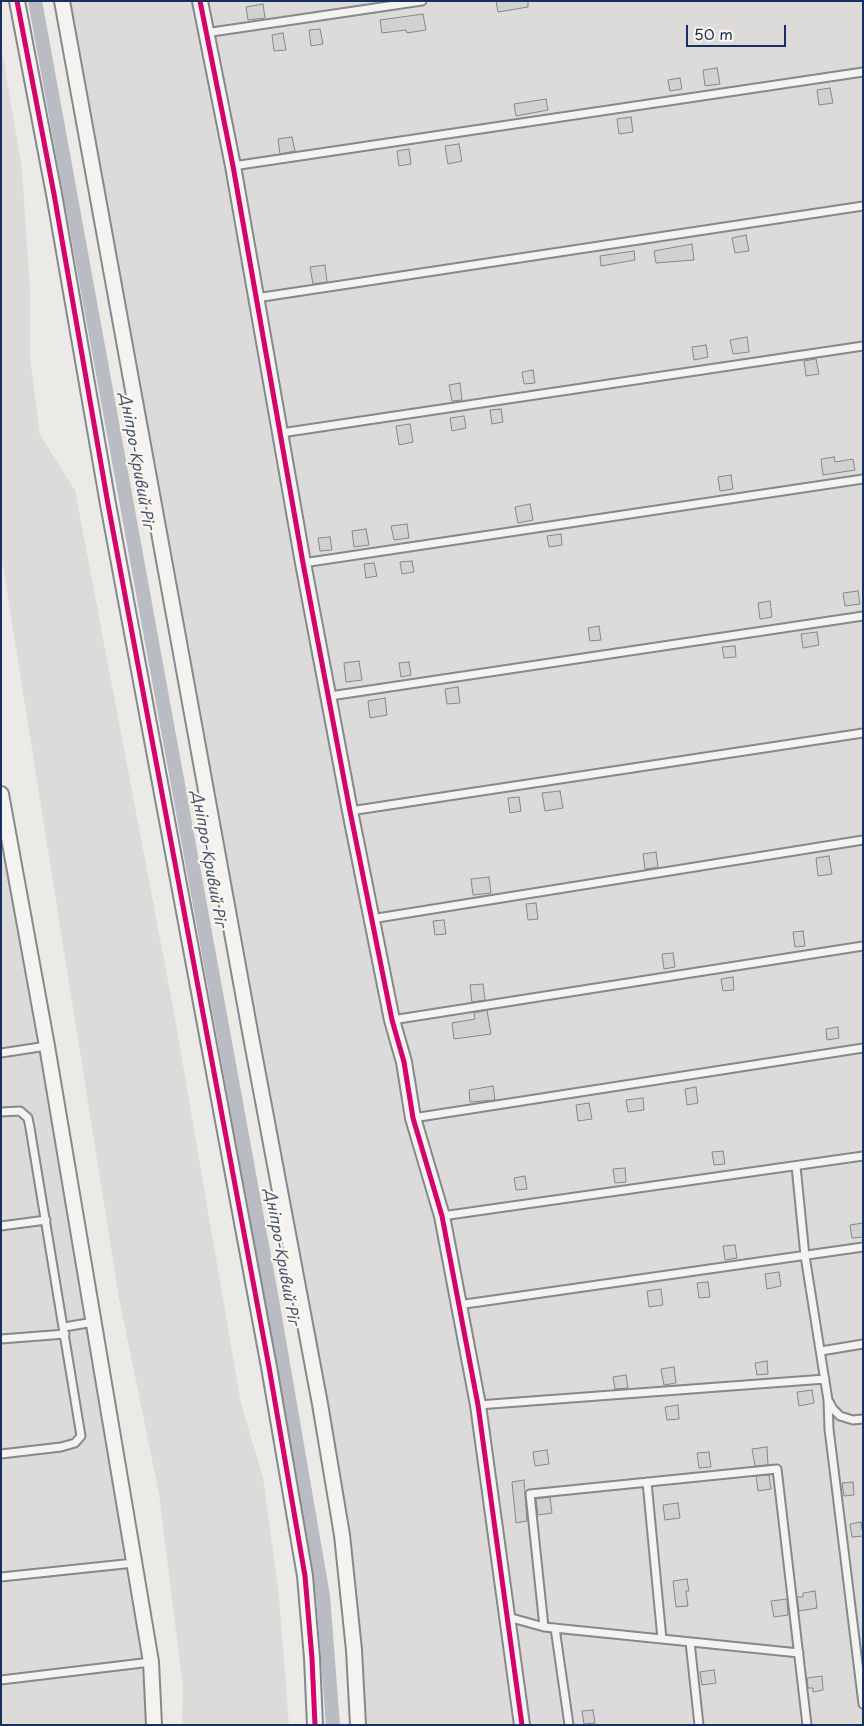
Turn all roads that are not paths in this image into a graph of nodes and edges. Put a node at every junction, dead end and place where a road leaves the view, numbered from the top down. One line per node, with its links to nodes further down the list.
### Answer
1 (17, 1): 59 (street)
2 (62, 1): 60 (street)
3 (200, 1): 5 (street)
4 (422, 1): 5 (lane)
5 (205, 33): 7 (street)
6 (863, 72): 7 (lane)
7 (233, 166): 9 (street)
8 (863, 206): 9 (lane)
9 (256, 298): 11 (street)
10 (863, 346): 11 (lane)
11 (281, 433): 13 (street)
12 (863, 479): 13 (lane)
13 (303, 564): 15 (street)
14 (863, 616): 15 (lane)
15 (330, 696): 18 (street)
16 (863, 733): 18 (lane)
17 (1, 794): 23 (street)
18 (350, 811): 20 (street)
19 (863, 840): 20 (lane)
20 (371, 919): 22 (street)
21 (863, 946): 22 (lane)
22 (392, 1020): 27 (street)
23 (47, 1046): 25 (lane); 36 (street)
24 (863, 1048): 27 (lane)
25 (1, 1053)
26 (1, 1112): 31 (lane)
27 (413, 1118): 30 (street)
28 (863, 1156): 29 (lane)
29 (796, 1166): 30 (lane); 34 (lane)
30 (442, 1216): 35 (street)
31 (46, 1220): 32 (lane); 37 (lane)
32 (1, 1226)
33 (863, 1247): 34 (lane)
34 (805, 1256): 35 (lane); 40 (lane)
35 (458, 1305): 43 (street)
36 (94, 1322): 37 (lane); 47 (street)
37 (64, 1330): 38 (lane); 45 (lane)
38 (1, 1339)
39 (863, 1344): 40 (lane)
40 (821, 1351): 41 (lane)
41 (825, 1379): 42 (lane); 43 (lane)
42 (828, 1400): 44 (lane); 57 (lane)
43 (478, 1404): 49 (street)
44 (863, 1418)
45 (1, 1454)
46 (648, 1482): 50 (lane); 52 (lane); 54 (lane)
47 (134, 1563): 48 (lane); 55 (street)
48 (1, 1576)
49 (508, 1617): 50 (lane); 61 (street)
50 (544, 1627): 51 (lane)
51 (555, 1628): 52 (lane); 62 (lane)
52 (662, 1639): 53 (lane)
53 (690, 1642): 54 (lane); 63 (lane)
54 (799, 1653): 64 (lane)
55 (151, 1662): 56 (lane); 58 (street)
56 (1, 1680)
57 (863, 1704)
58 (154, 1725)
59 (315, 1725)
60 (358, 1725)
61 (522, 1725)
62 (569, 1725)
63 (699, 1725)
64 (807, 1725)

